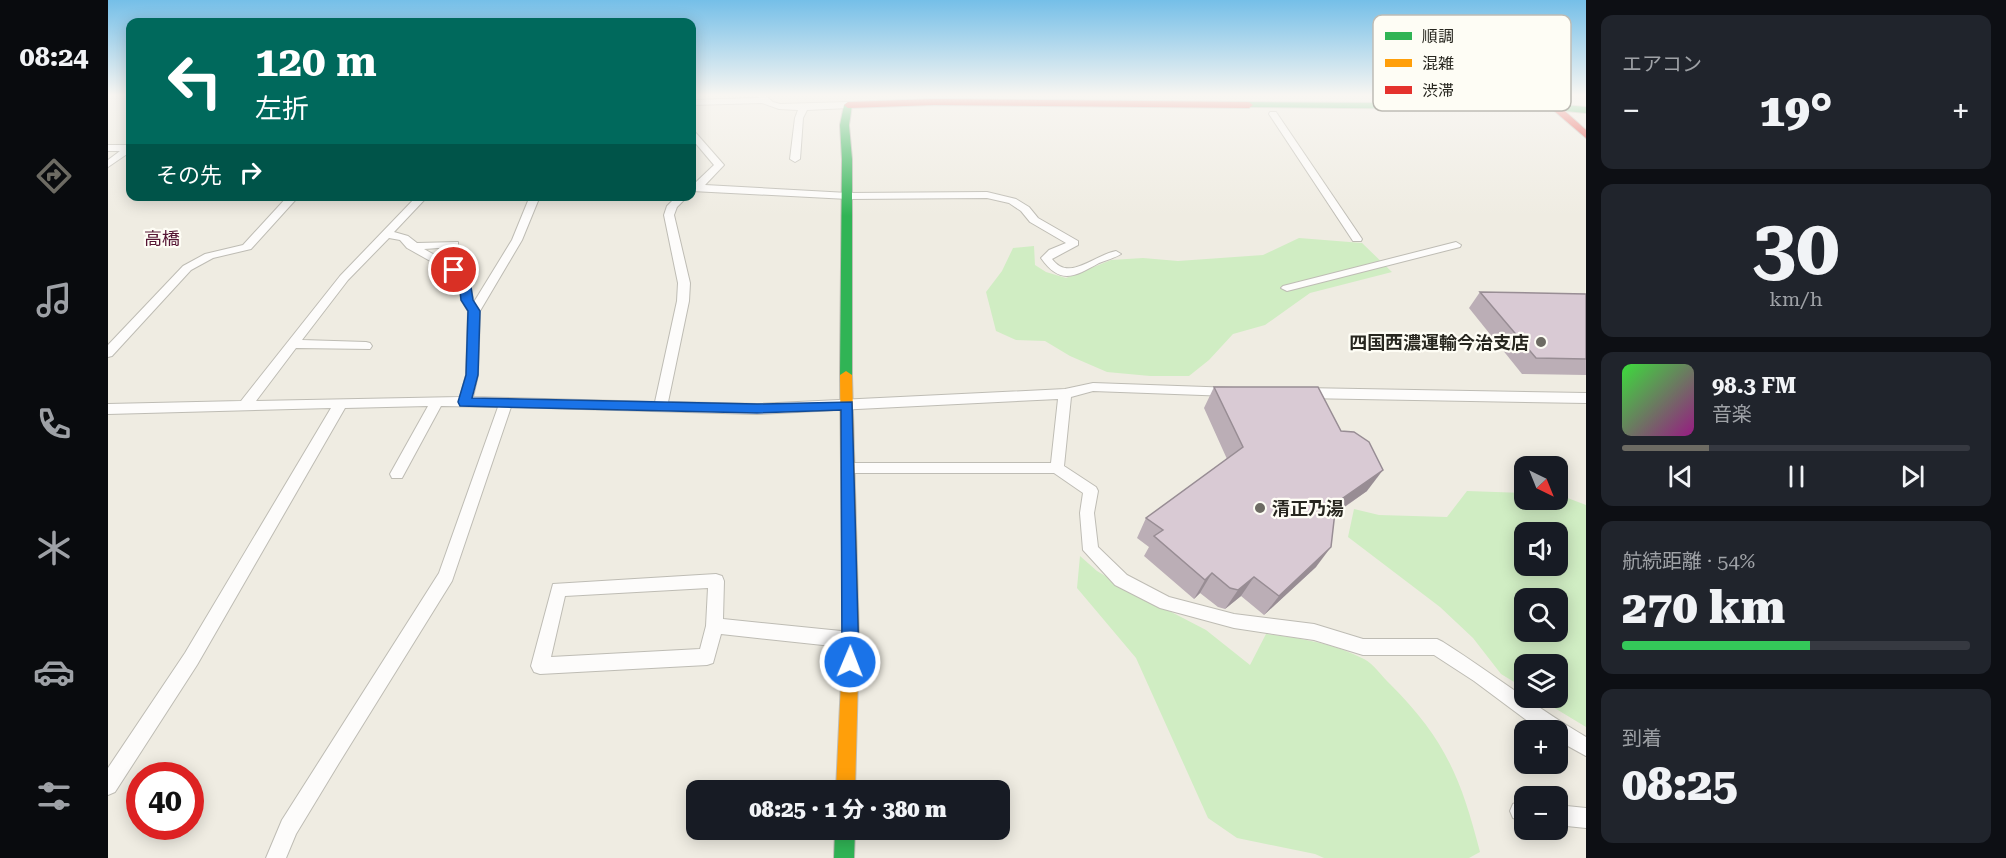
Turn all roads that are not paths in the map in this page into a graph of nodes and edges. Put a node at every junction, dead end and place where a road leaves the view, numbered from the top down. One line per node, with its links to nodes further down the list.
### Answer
1 (797, 136): 8 (street)
2 (844, 136): 12 (street)
3 (1289, 136): 18 (street)
4 (696, 139): 10 (street)
5 (108, 148): 6 (street)
6 (126, 148)
7 (126, 151): 9 (street)
8 (795, 159)
9 (108, 164)
10 (696, 186)
11 (696, 188): 12 (street)
12 (848, 196): 22 (street); 37 (street)
13 (289, 201): 27 (street)
14 (418, 201): 17 (street)
15 (533, 201): 24 (street)
16 (678, 201): 38 (street)
17 (387, 234): 21 (street); 25 (street)
18 (1357, 239)
19 (454, 244): 21 (street)
20 (1455, 245): 23 (street)
21 (411, 246): 24 (street)
22 (1116, 254)
23 (1287, 288)
24 (474, 311): 33 (street)
25 (293, 344): 26 (street); 35 (street)
26 (366, 346)
27 (108, 353)
28 (1244, 391): 30 (street)
29 (1290, 393): 31 (street)
30 (1065, 394): 37 (street); 41 (street)
31 (1586, 398)
32 (437, 401): 33 (street); 34 (street); 42 (street)
33 (465, 402): 36 (street)
34 (341, 403): 35 (street); 47 (street)
35 (246, 404): 39 (street)
36 (506, 404): 38 (street); 51 (street)
37 (848, 405): 38 (street); 40 (street)
38 (660, 407)
39 (108, 409)
40 (848, 468): 41 (street); 44 (street)
41 (1057, 468): 45 (street)
42 (397, 474)
43 (714, 626): 43 (street); 44 (street)
44 (851, 640): 46 (street)
45 (1586, 747)
46 (846, 780)
47 (108, 785)
48 (1568, 816): 49 (street)
49 (1586, 818)
50 (845, 840): 52 (street)
51 (276, 858)
52 (844, 858)

